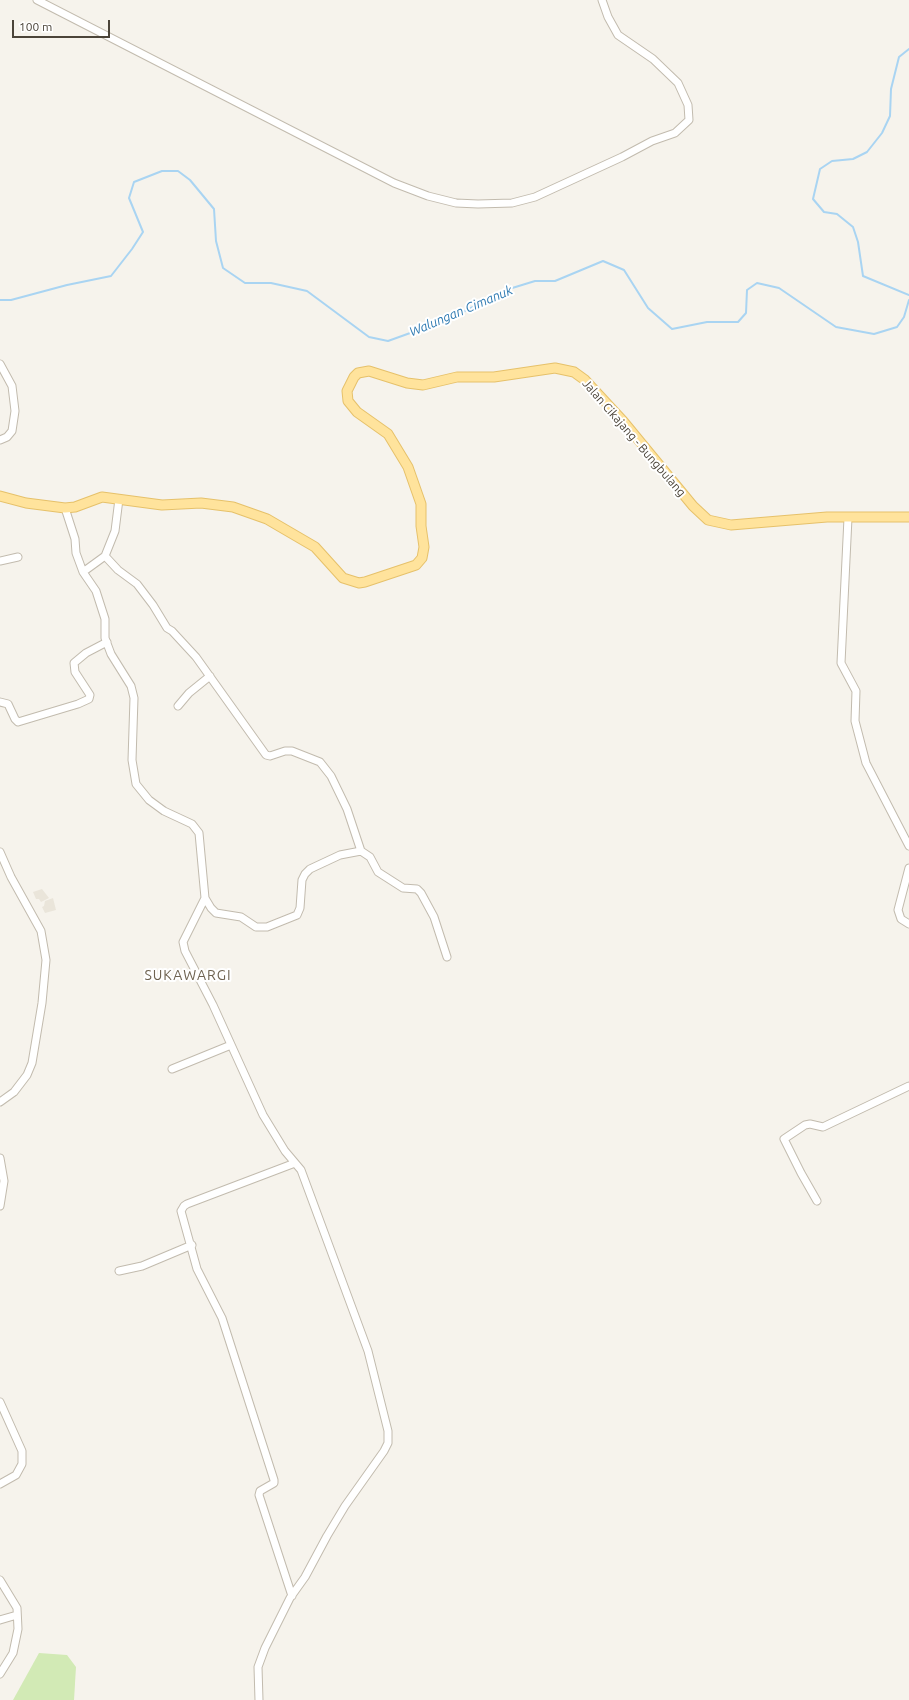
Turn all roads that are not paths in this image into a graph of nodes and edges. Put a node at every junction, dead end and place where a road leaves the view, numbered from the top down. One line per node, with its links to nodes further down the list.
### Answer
1 (37, 0): 2 (street)
2 (602, 0)
3 (0, 364): 4 (street)
4 (0, 440)
5 (0, 496): 7 (main road, Jalan Cikajang - Bungbulang)
6 (119, 499): 7 (main road, Jalan Cikajang - Bungbulang); 9 (main road, Jalan Cikajang - Bungbulang); 10 (street)
7 (65, 508): 13 (street)
8 (909, 517): 9 (main road, Jalan Cikajang - Bungbulang)
9 (848, 518): 18 (street)
10 (105, 556): 13 (street); 15 (street)
11 (18, 557): 12 (street)
12 (0, 561)
13 (83, 572): 14 (street)
14 (107, 642): 16 (street); 22 (street)
15 (210, 676): 17 (street); 19 (street)
16 (0, 702)
17 (178, 706)
18 (909, 846)
19 (361, 851): 22 (street); 24 (street)
20 (0, 852): 28 (street)
21 (909, 868): 23 (street)
22 (205, 898): 25 (street)
23 (909, 924)
24 (447, 957)
25 (230, 1045): 26 (street); 30 (street)
26 (172, 1069)
27 (909, 1086): 31 (street)
28 (0, 1102)
29 (0, 1158): 32 (street)
30 (296, 1164): 33 (street); 38 (street)
31 (817, 1201)
32 (0, 1206)
33 (192, 1246): 34 (street); 38 (street)
34 (119, 1271)
35 (0, 1402): 36 (street)
36 (0, 1484)
37 (0, 1580): 39 (street)
38 (292, 1596): 42 (street)
39 (17, 1615): 40 (street); 41 (street)
40 (0, 1620)
41 (0, 1674)
42 (260, 1700)

